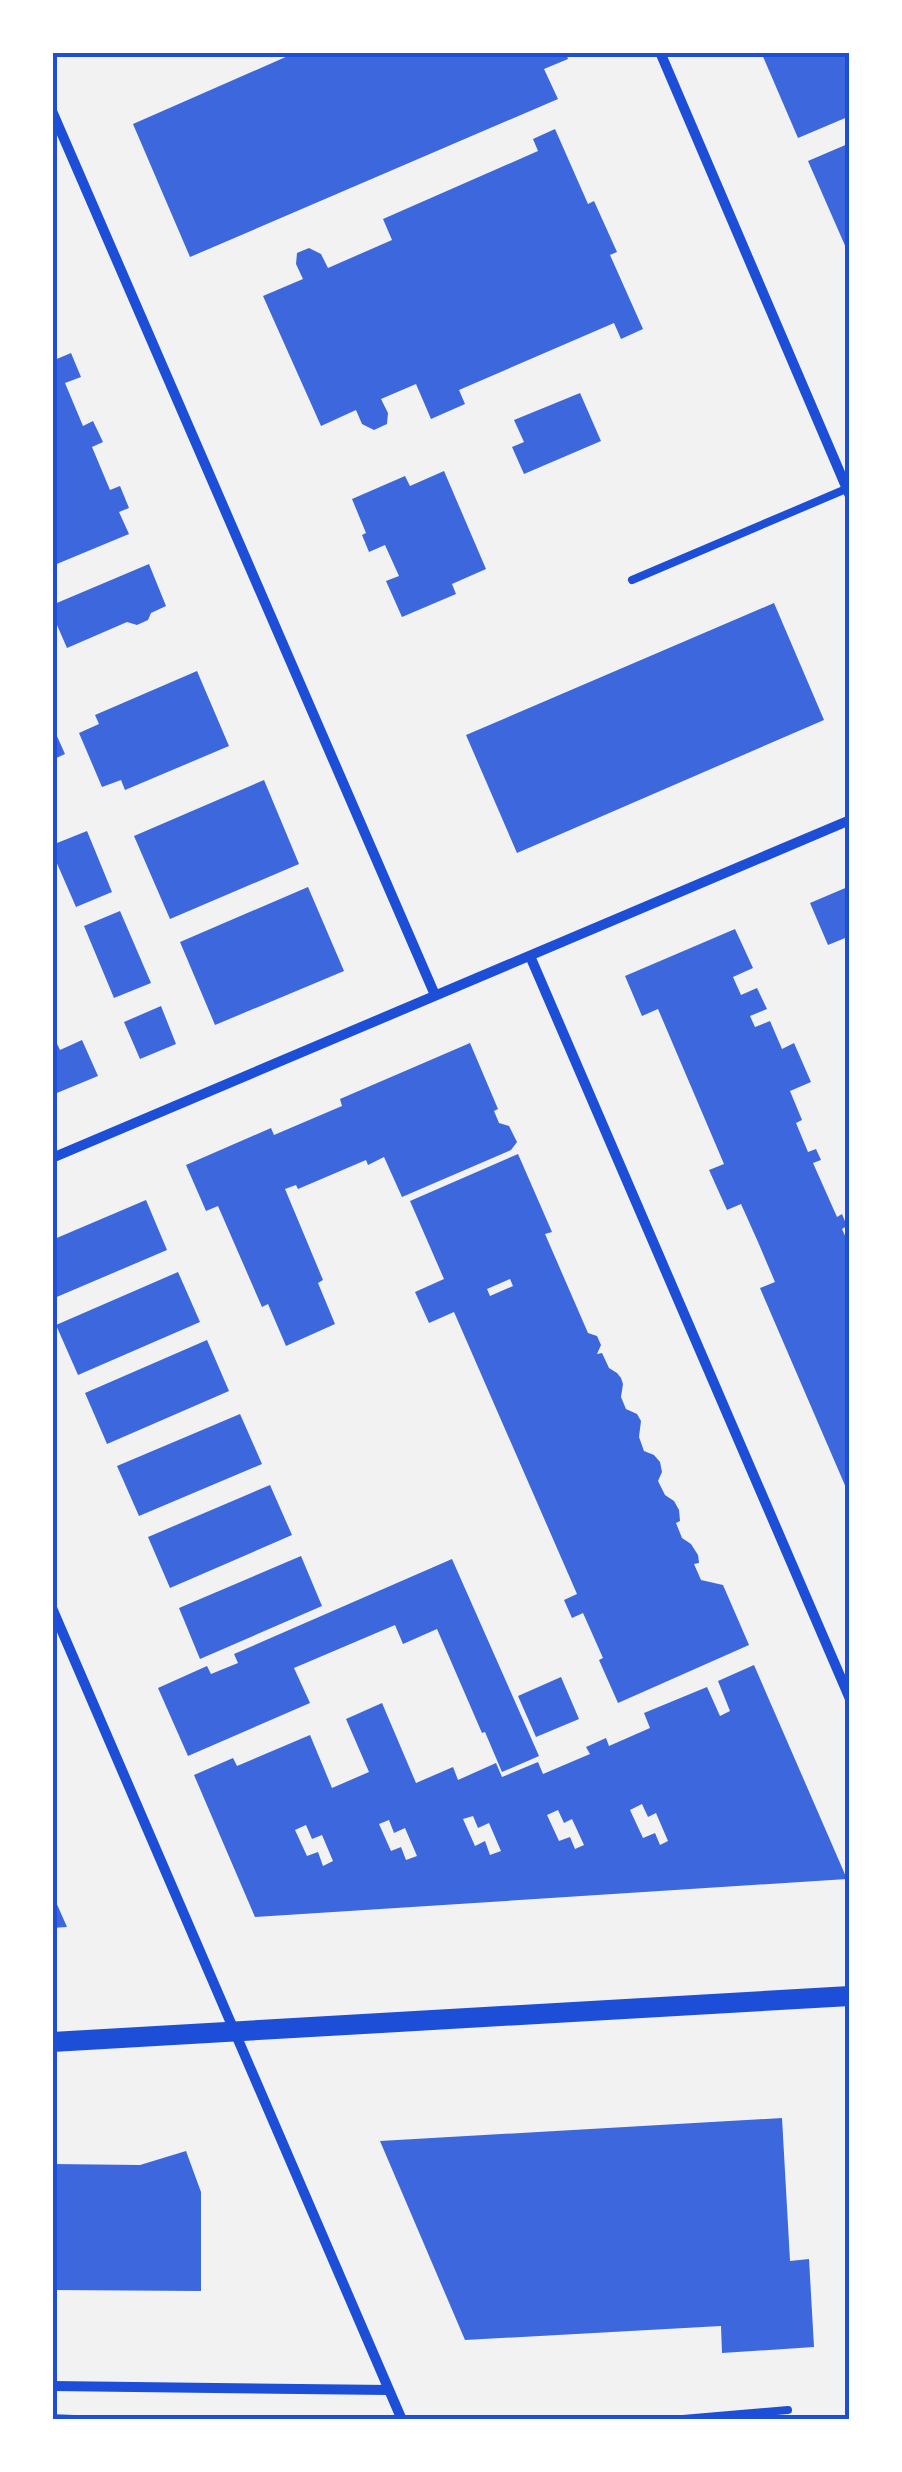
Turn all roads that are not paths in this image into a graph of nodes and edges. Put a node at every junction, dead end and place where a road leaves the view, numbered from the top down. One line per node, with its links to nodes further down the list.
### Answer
1 (660, 52): 3 (street)
2 (52, 111): 7 (street)
3 (848, 492): 4 (lane)
4 (632, 580)
5 (850, 820): 6 (street)
6 (530, 956): 7 (street); 10 (street)
7 (435, 995): 8 (street)
8 (52, 1158)
9 (52, 1608): 12 (street)
10 (850, 1698)
11 (850, 1996): 12 (main road)
12 (236, 2033): 13 (main road); 15 (street)
13 (52, 2042)
14 (52, 2386): 15 (street)
15 (389, 2390): 17 (street)
16 (788, 2410): 18 (lane)
17 (402, 2420)
18 (671, 2420)

